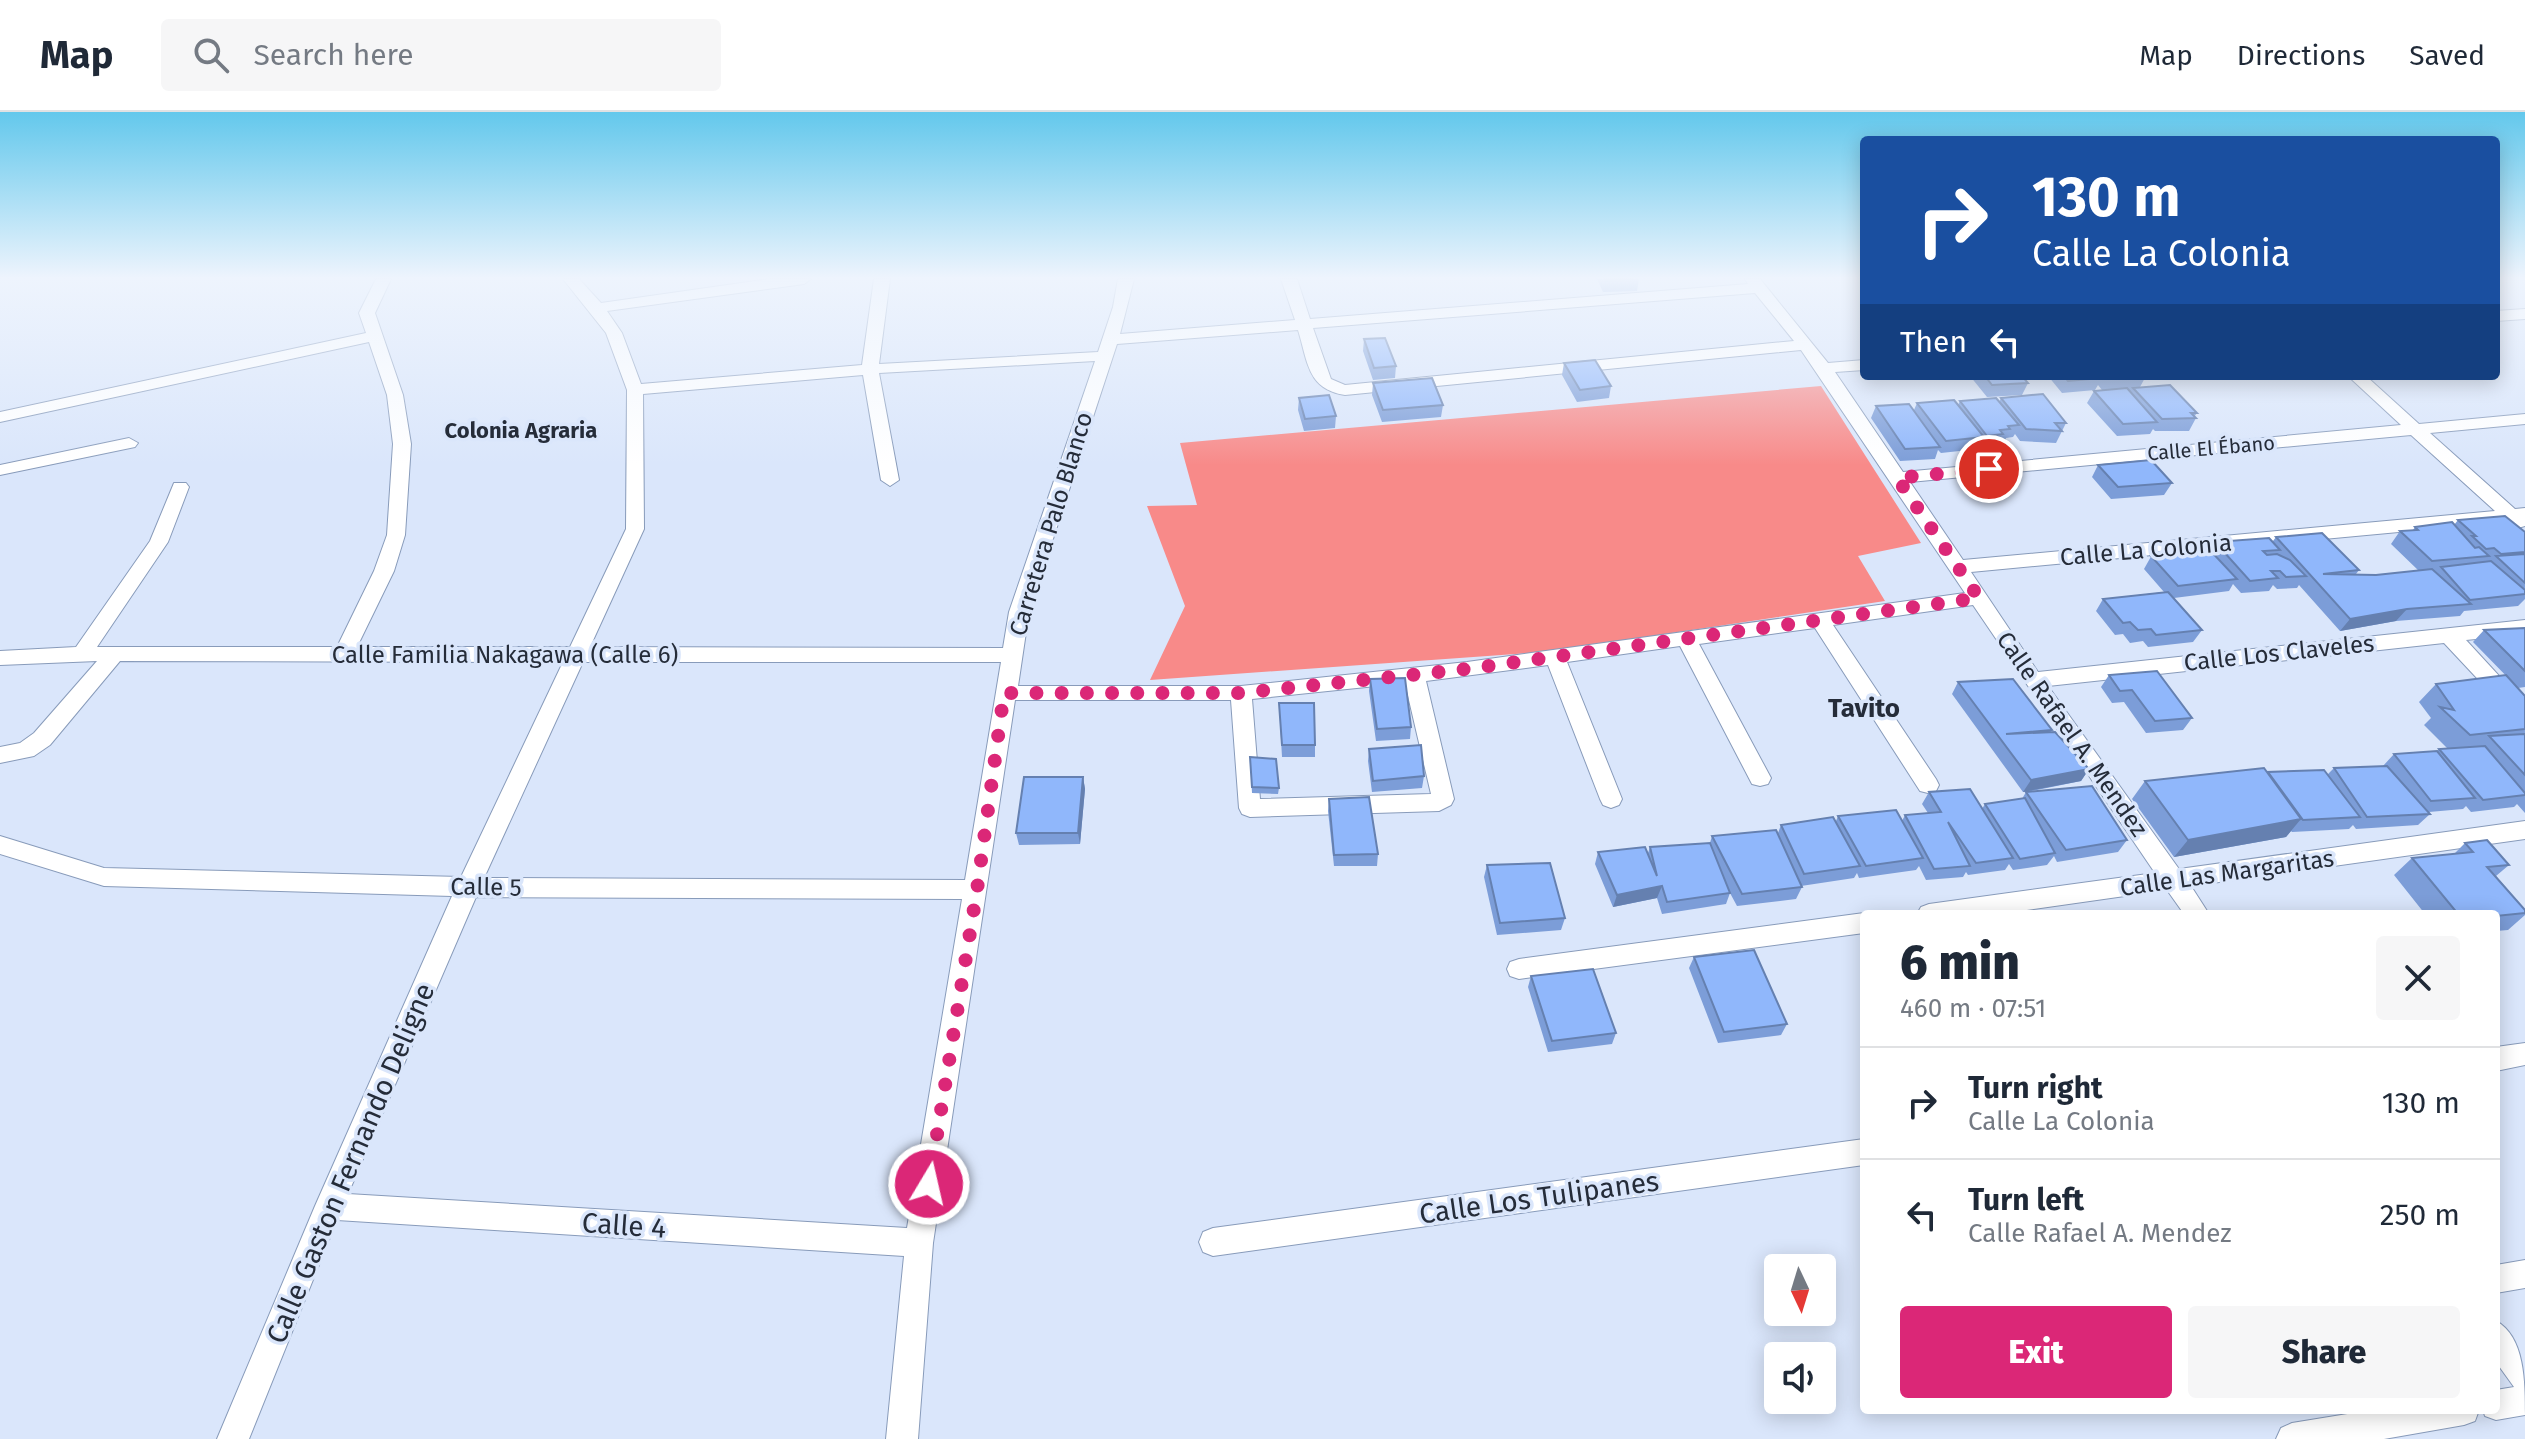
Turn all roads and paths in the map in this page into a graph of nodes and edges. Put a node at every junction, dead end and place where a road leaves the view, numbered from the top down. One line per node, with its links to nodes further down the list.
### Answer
1 (350, 341): 16 (street)
2 (375, 341): 33 (street)
3 (617, 341): 15 (street)
4 (874, 341): 13 (street)
5 (1109, 341): 10 (street, Carretera Palo Blanco)
6 (1165, 341): 10 (street)
7 (1310, 341): 9 (street)
8 (1802, 341): 9 (street, Calle Rafael A. Mendez)
9 (1805, 345): 12 (street, Calle Rafael A. Mendez)
10 (1107, 348): 13 (street); 35 (street, Carretera Palo Blanco)
11 (1860, 365): 12 (street)
12 (1824, 368): 21 (street, Calle Rafael A. Mendez)
13 (870, 369): 15 (street); 22 (street)
14 (2360, 380): 18 (street)
15 (635, 390): 34 (street, Calle Gaston Fernando Deligne)
16 (0, 417)
17 (2525, 419): 18 (street, Calle El Ébano)
18 (2414, 429): 21 (street, Calle El Ébano); 24 (street)
19 (129, 443): 20 (street)
20 (0, 470)
21 (1897, 478): 25 (street, Calle Rafael A. Mendez)
22 (890, 480)
23 (180, 487): 31 (street)
24 (2520, 519): 25 (street, Calle La Colonia)
25 (1957, 567): 26 (street, Calle Rafael A. Mendez)
26 (1979, 598): 27 (street); 39 (street, Calle Rafael A. Mendez)
27 (1820, 620): 30 (street); 45 (street)
28 (2525, 627): 29 (street, Calle Los Claveles)
29 (2449, 635): 39 (street, Calle Los Claveles); 42 (street)
30 (1686, 639): 36 (street); 44 (street)
31 (82, 654): 32 (street, Calle Familia Nakagawa (Calle 6)); 37 (street, Calle Familia Nakagawa (Calle 6))
32 (115, 654): 33 (street, Calle Familia Nakagawa (Calle 6)); 43 (street)
33 (343, 655): 34 (street, Calle Familia Nakagawa (Calle 6))
34 (576, 655): 35 (street, Calle Familia Nakagawa (Calle 6)); 50 (street, Calle Gaston Fernando Deligne)
35 (1011, 655): 40 (street, Carretera Palo Blanco)
36 (1555, 657): 38 (street); 46 (street)
37 (0, 658)
38 (1414, 675): 41 (street); 41 (street)
39 (2033, 680): 49 (street, Calle Rafael A. Mendez)
40 (1004, 693): 41 (street); 51 (street, Carretera Palo Blanco)
41 (1241, 693)
42 (2525, 717)
43 (0, 755)
44 (1760, 778)
45 (1928, 785)
46 (1611, 799)
47 (2525, 830): 49 (street, Calle Las Margaritas)
48 (0, 845): 50 (street, Calle 5)
49 (2173, 881): 52 (street, Calle Las Margaritas); 53 (street, Calle Rafael A. Mendez)
50 (468, 887): 51 (street, Calle 5); 59 (street, Calle Gaston Fernando Deligne)
51 (977, 890): 61 (street, Carretera Palo Blanco)
52 (1959, 910)
53 (2194, 910)
54 (1860, 924): 55 (street)
55 (1519, 969)
56 (2525, 1054): 57 (street)
57 (2500, 1058)
58 (1860, 1153): 60 (street, Calle Los Tulipanes)
59 (329, 1206): 61 (street, Calle 4); 70 (street, Calle Gaston Fernando Deligne)
60 (1213, 1242)
61 (919, 1243): 71 (street, Carretera Palo Blanco)
62 (2525, 1274): 63 (street)
63 (2500, 1278)
64 (2500, 1342): 65 (street)
65 (2525, 1377)
66 (2525, 1400): 67 (street)
67 (2500, 1404)
68 (2451, 1414): 69 (street)
69 (2400, 1430): 72 (street)
70 (233, 1439)
71 (902, 1439)
72 (2292, 1439)

